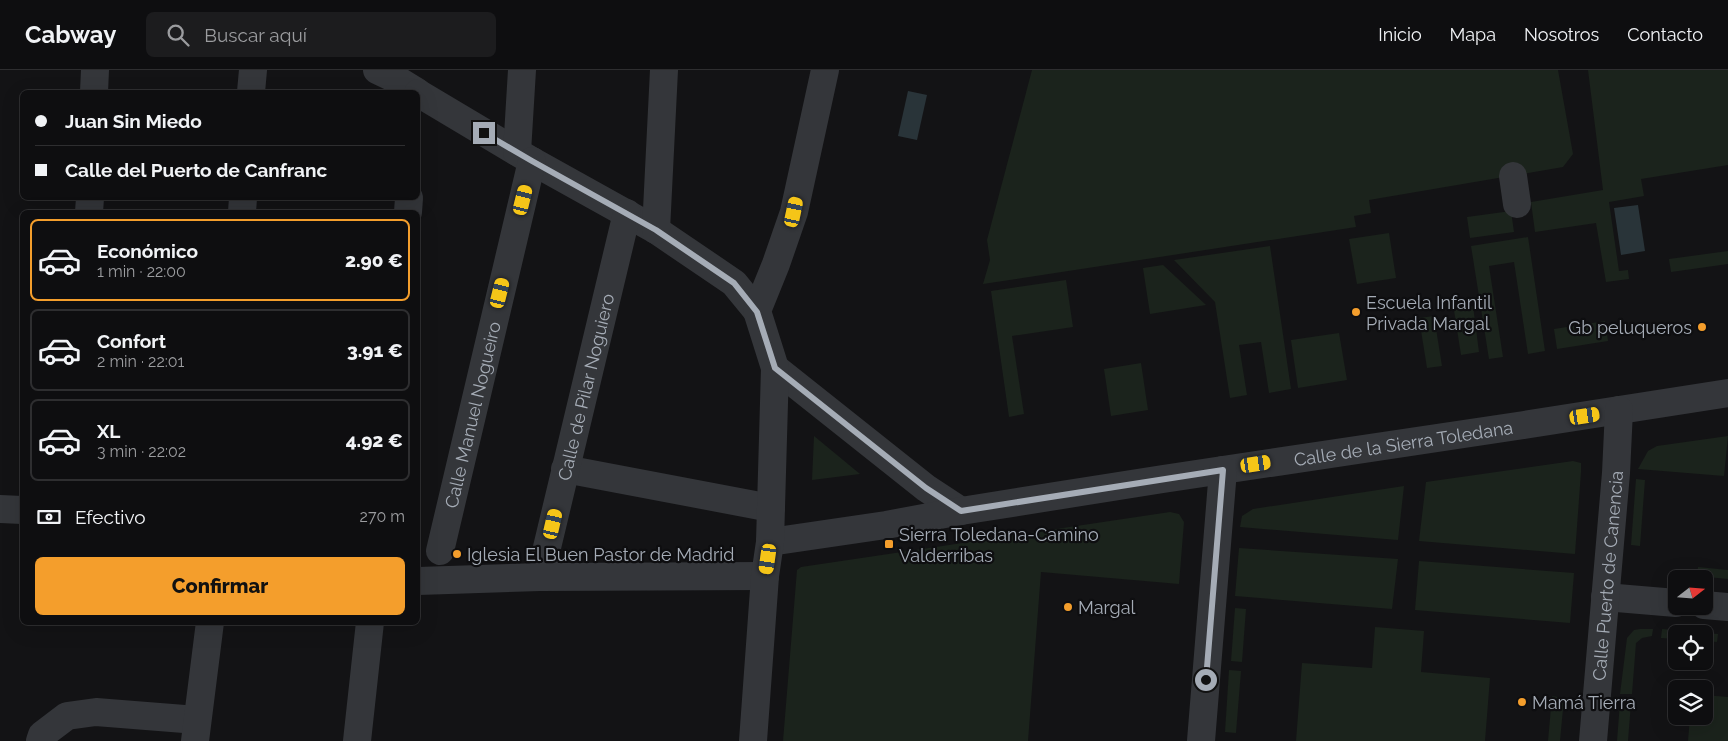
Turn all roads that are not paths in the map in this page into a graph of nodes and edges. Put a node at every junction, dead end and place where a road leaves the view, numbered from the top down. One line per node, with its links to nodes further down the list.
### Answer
1 (95, 70): 6 (street)
2 (253, 70): 7 (street)
3 (522, 70): 9 (street, Calle Manuel Nogueiro)
4 (664, 70): 13 (street)
5 (825, 70): 14 (street)
6 (94, 90)
7 (251, 90)
8 (420, 95): 9 (street)
9 (524, 157): 12 (street); 25 (street, Calle Manuel Nogueiro)
10 (1513, 176): 11 (street)
11 (1517, 204)
12 (627, 213): 13 (street); 18 (street, Calle de Pilar Noguiero)
13 (656, 230): 14 (street)
14 (757, 312): 15 (street)
15 (775, 368): 20 (street); 23 (street)
16 (1728, 392): 17 (street, Calle de la Sierra Toledana)
17 (1619, 410): 19 (street, Calle de la Sierra Toledana); 29 (street, Calle Puerto de Canencia)
18 (565, 469): 20 (street); 26 (street, Calle de Pilar Noguiero)
19 (1223, 470): 23 (street, Calle de la Sierra Toledana); 39 (street)
20 (771, 508): 24 (street)
21 (0, 509): 22 (street)
22 (20, 510)
23 (961, 511): 24 (street, Calle de la Sierra Toledana)
24 (770, 542): 27 (street)
25 (440, 551)
26 (544, 560)
27 (765, 576): 28 (street); 38 (street)
28 (420, 581)
29 (1605, 597): 30 (street); 40 (street, Calle Puerto de Canencia)
30 (1668, 602)
31 (1713, 606): 32 (street)
32 (1728, 607)
33 (210, 625): 35 (street)
34 (370, 625): 37 (street)
35 (196, 730): 36 (street)
36 (40, 741)
37 (357, 741)
38 (753, 741)
39 (1201, 741)
40 (1593, 741)

